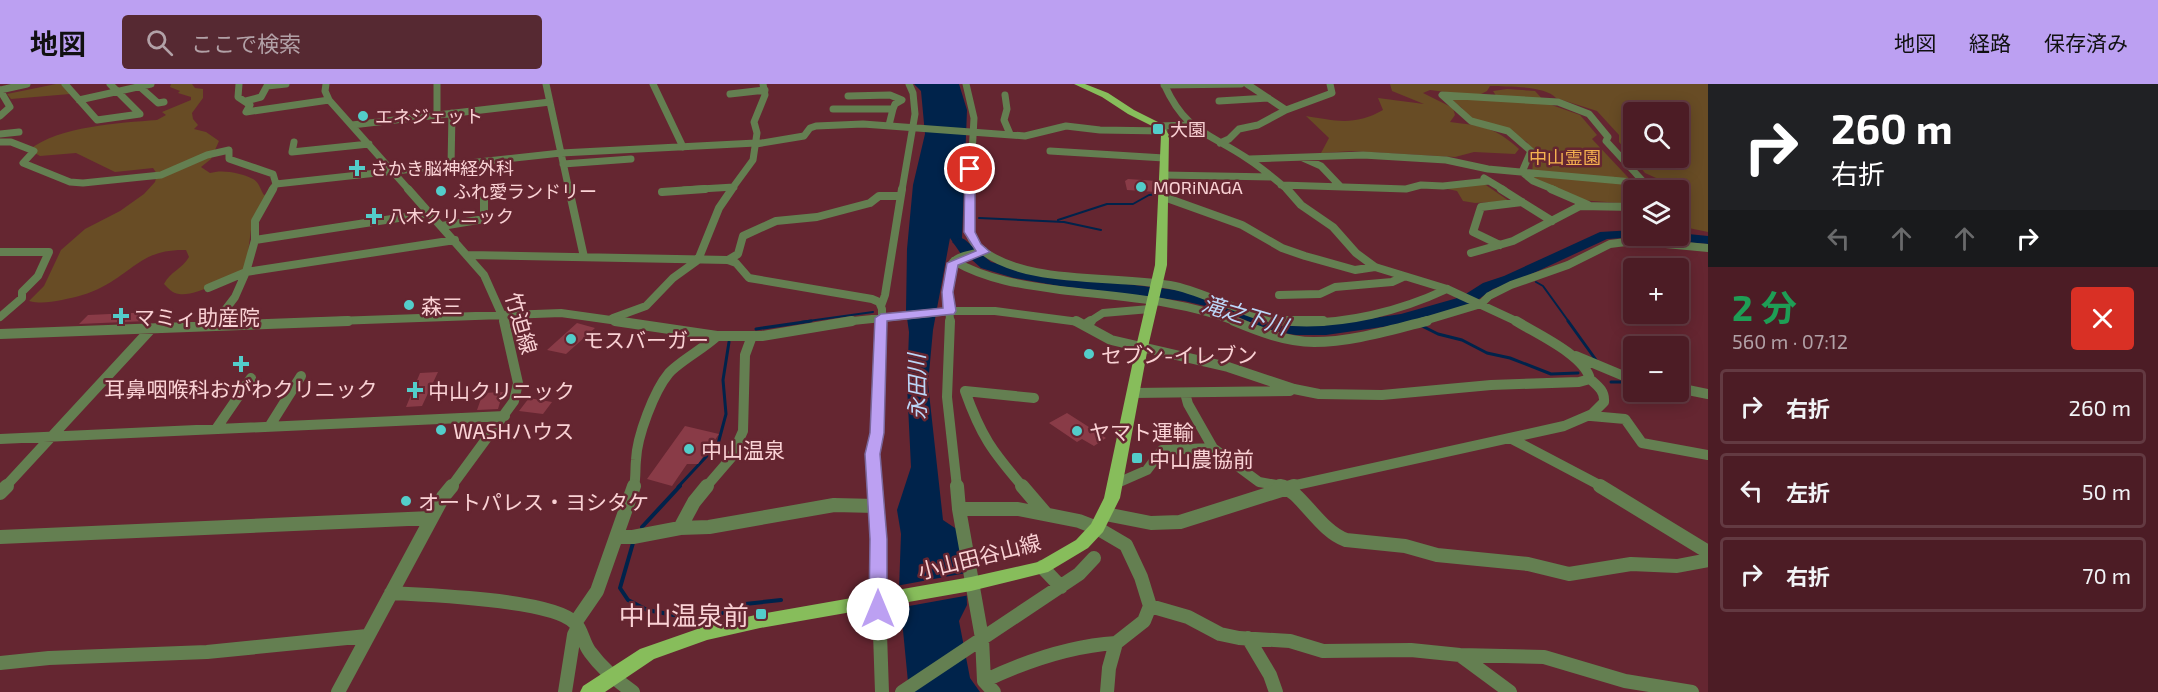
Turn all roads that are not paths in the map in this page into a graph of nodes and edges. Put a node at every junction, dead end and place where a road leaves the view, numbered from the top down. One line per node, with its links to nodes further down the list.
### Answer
1 (27, 84): 20 (street)
2 (65, 84): 27 (street)
3 (110, 84): 21 (street)
4 (151, 84): 18 (street)
5 (239, 84): 29 (street)
6 (286, 84): 29 (street)
7 (326, 84): 28 (street)
8 (437, 84): 39 (street)
9 (546, 84): 32 (street)
10 (653, 84): 55 (street)
11 (909, 84): 44 (street)
12 (966, 84): 46 (street)
13 (1077, 84): 45 (main road)
14 (1164, 84): 15 (street); 41 (street)
15 (1241, 84)
16 (1247, 84): 25 (street)
17 (1330, 84): 37 (street)
18 (140, 87): 21 (street); 31 (street)
19 (764, 87): 22 (street); 54 (street)
20 (0, 90): 26 (street)
21 (118, 92): 27 (street); 27 (street)
22 (730, 94)
23 (1005, 95): 49 (street)
24 (848, 96): 36 (street)
25 (1268, 98): 30 (street); 37 (street)
26 (3, 99): 33 (street)
27 (79, 100)
28 (329, 100): 29 (street); 42 (street, 竹迫線)
29 (246, 101)
30 (1219, 101)
31 (164, 102)
32 (550, 102): 38 (street); 57 (street)
33 (9, 108): 35 (street); 40 (street)
34 (833, 109): 36 (street)
35 (0, 110)
36 (893, 110): 43 (street)
37 (1287, 110): 52 (street)
38 (452, 113): 39 (street); 64 (street)
39 (437, 115): 42 (street)
40 (0, 116)
41 (1190, 124): 45 (street); 52 (street)
42 (352, 125): 53 (street, 竹迫線)
43 (889, 125): 44 (street); 54 (street)
44 (914, 127): 46 (street); 77 (street)
45 (1162, 128): 49 (street); 58 (main road, 小山田谷山線)
46 (973, 130): 49 (street); 91 (street)
47 (20, 132): 48 (street)
48 (0, 134)
49 (1010, 134)
50 (0, 142): 72 (street)
51 (294, 142): 53 (street)
52 (1220, 143): 61 (street)
53 (369, 144): 65 (street, 竹迫線)
54 (756, 144): 55 (street); 75 (street)
55 (683, 147): 57 (street)
56 (1050, 151): 58 (street)
57 (561, 153): 63 (street); 64 (street)
58 (1164, 158): 67 (main road, 小山田谷山線)
59 (1302, 158): 61 (street); 62 (street); 74 (street)
60 (631, 159): 63 (street)
61 (1249, 159): 68 (street)
62 (1461, 163): 66 (street); 70 (street)
63 (563, 164): 94 (street)
64 (451, 166): 65 (street)
65 (394, 172): 72 (street); 83 (street, 竹迫線)
66 (1522, 172): 69 (street); 71 (street); 81 (street)
67 (1164, 175): 68 (street); 78 (main road, 小山田谷山線)
68 (1272, 177): 73 (street)
69 (1641, 180)
70 (1489, 181): 74 (street); 80 (street)
71 (1623, 181)
72 (276, 184): 86 (street)
73 (1281, 185): 74 (street); 98 (street)
74 (1340, 186)
75 (734, 187): 76 (street); 95 (street)
76 (662, 192)
77 (899, 196): 96 (street); 107 (street)
78 (1164, 197): 98 (street); 101 (main road, 小山田谷山線)
79 (484, 199): 85 (street)
80 (1522, 202): 84 (street); 88 (street)
81 (1588, 205): 82 (street); 84 (street)
82 (1623, 207)
83 (431, 213): 85 (street, 竹迫線); 86 (street)
84 (1552, 221): 88 (street)
85 (442, 226): 87 (street, 竹迫線)
86 (255, 240): 99 (street)
87 (455, 240): 93 (street, 竹迫線); 99 (street)
88 (1500, 245): 92 (street)
89 (1708, 248): 106 (street)
90 (0, 252): 110 (street)
91 (984, 252): 97 (street); 101 (street)
92 (1471, 253)
93 (468, 255): 94 (street); 109 (street, 竹迫線)
94 (584, 257): 95 (street)
95 (698, 260): 96 (street); 112 (street)
96 (728, 260): 107 (street)
97 (954, 261): 105 (street); 108 (street)
98 (1375, 267): 100 (street)
99 (246, 272): 102 (street); 114 (street)
100 (1403, 277): 103 (street); 104 (street)
101 (1156, 284): 103 (street); 105 (main road, 小山田谷山線)
102 (208, 288)
103 (1450, 291): 106 (street)
104 (1279, 295)
105 (1152, 302): 106 (street); 113 (street); 119 (main road, 小山田谷山線)
106 (1479, 303): 120 (street)
107 (881, 306): 111 (street)
108 (950, 311): 111 (street); 113 (street); 145 (street)
109 (503, 315): 112 (street); 114 (street); 132 (street, 竹迫線)
110 (0, 317)
111 (883, 317): 118 (street); 144 (street)
112 (611, 319): 117 (street)
113 (1085, 325): 119 (street)
114 (213, 326): 115 (street)
115 (151, 329): 116 (street); 136 (street)
116 (0, 334)
117 (717, 336): 118 (street); 151 (street)
118 (752, 336): 149 (street)
119 (1142, 347): 126 (street); 128 (main road, 小山田谷山線)
120 (1573, 356): 121 (street); 124 (street)
121 (1623, 375)
122 (302, 376): 134 (street)
123 (251, 378): 135 (street)
124 (1590, 379): 125 (street); 126 (street); 133 (street)
125 (1623, 379)
126 (1300, 390): 129 (street)
127 (1689, 390): 130 (street)
128 (1134, 393): 129 (street); 141 (main road, 小山田谷山線)
129 (1185, 393): 139 (street)
130 (1708, 394)
131 (1034, 398): 146 (street)
132 (505, 416): 134 (street); 147 (street, 竹迫線)
133 (1591, 416): 137 (street); 140 (street)
134 (269, 427): 135 (street)
135 (216, 429): 136 (street)
136 (52, 436): 138 (street); 143 (street)
137 (1510, 438): 142 (street); 152 (street)
138 (0, 439)
139 (1213, 448): 141 (street); 142 (street)
140 (1708, 455)
141 (1115, 484): 148 (main road, 小山田谷山線)
142 (1288, 487): 148 (street); 154 (street)
143 (0, 493)
144 (876, 506): 149 (street); 159 (street)
145 (959, 509): 146 (street); 156 (street)
146 (1046, 514): 148 (street)
147 (431, 518): 150 (street); 158 (street, 竹迫線)
148 (1101, 521): 155 (main road, 小山田谷山線); 160 (street)
149 (680, 528): 151 (street)
150 (0, 537)
151 (616, 537): 161 (street)
152 (1708, 552)
153 (1094, 558): 157 (street)
154 (1708, 560)
155 (1042, 567): 156 (main road, 小山田谷山線); 157 (street)
156 (971, 584): 159 (main road, 小山田谷山線); 163 (street)
157 (1061, 587): 163 (street)
158 (391, 593): 161 (street); 162 (street, 竹迫線)
159 (878, 601): 168 (main road, 小山田谷山線); 174 (street)
160 (1150, 606): 164 (street); 165 (street)
161 (576, 626): 168 (street); 171 (street)
162 (367, 636): 167 (street); 170 (street, 竹迫線)
163 (982, 638): 169 (street); 175 (street)
164 (1248, 638): 166 (street); 178 (street)
165 (1116, 643): 169 (street); 177 (street)
166 (1460, 655): 179 (street); 180 (street)
167 (0, 663)
168 (611, 676): 172 (main road, 小山田谷山線); 173 (street)
169 (984, 681): 176 (street)
170 (338, 692)
171 (565, 692)
172 (590, 692)
173 (633, 692)
174 (882, 692)
175 (902, 692)
176 (994, 692)
177 (1107, 692)
178 (1276, 692)
179 (1510, 692)
180 (1692, 692)

